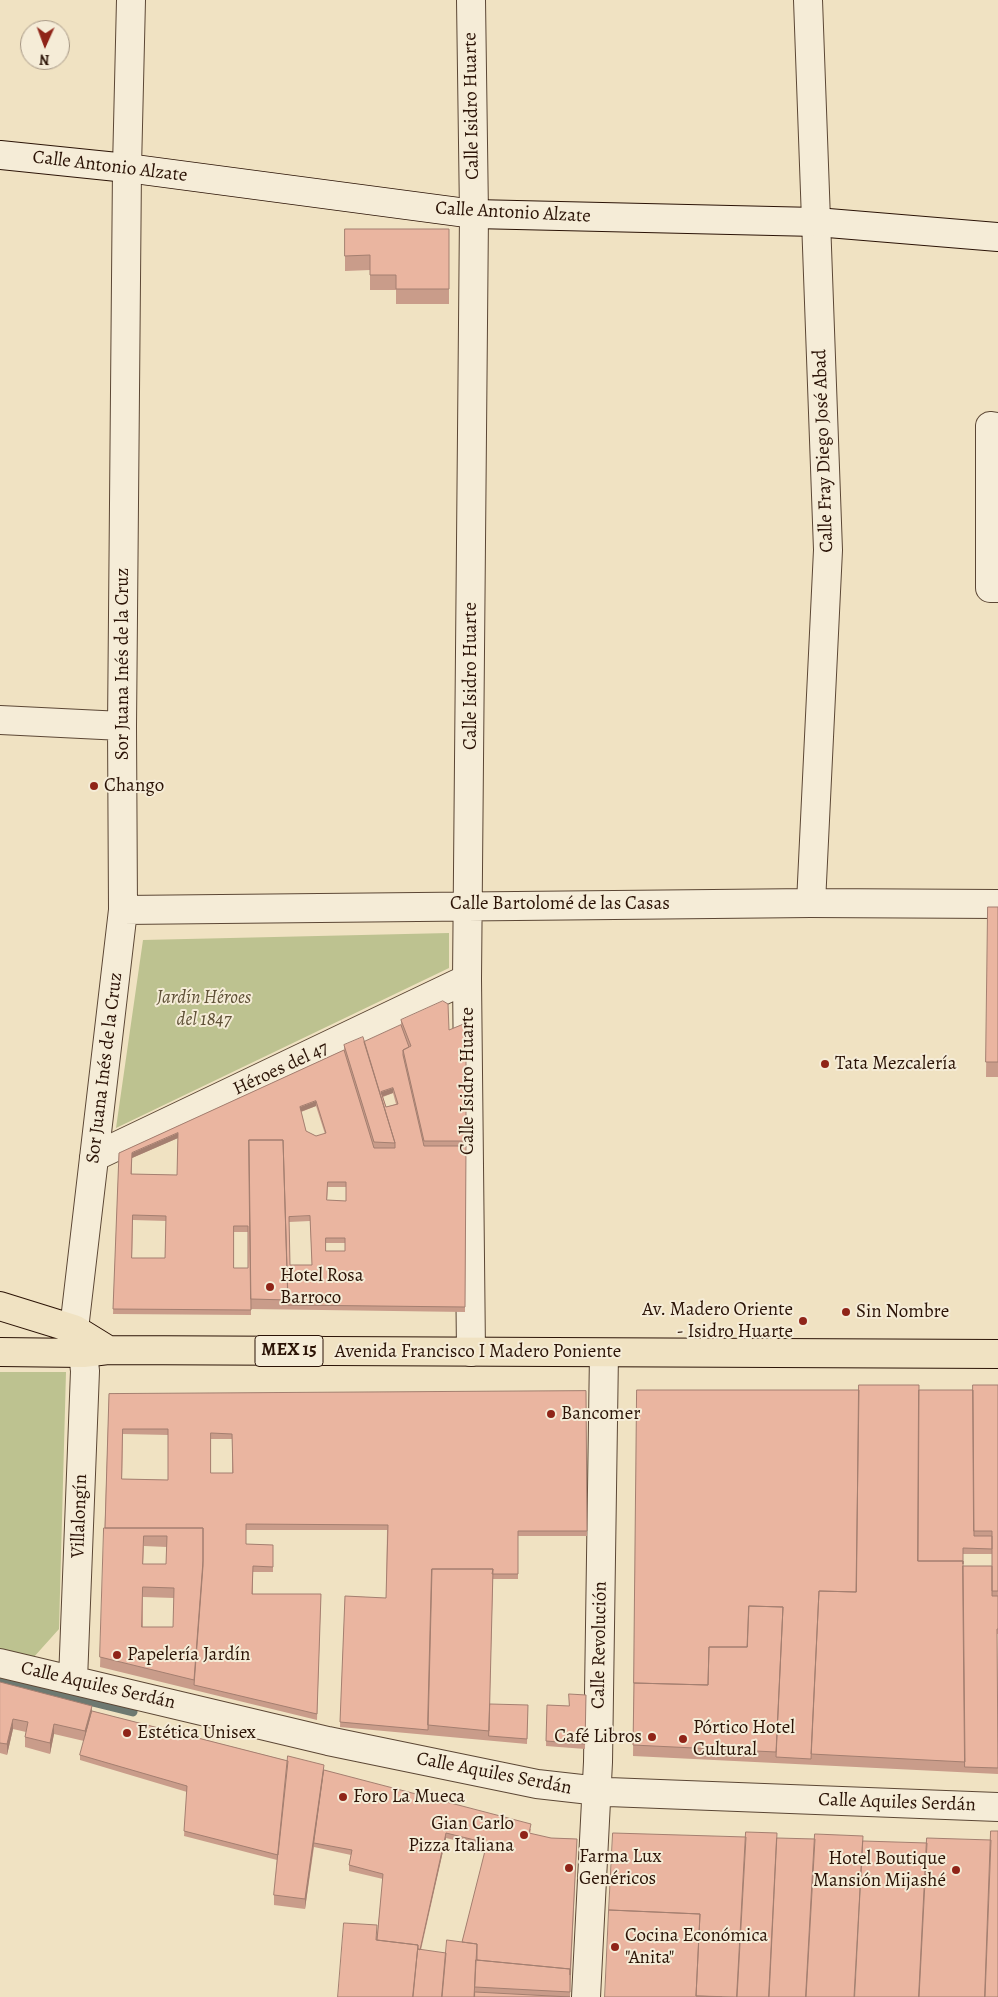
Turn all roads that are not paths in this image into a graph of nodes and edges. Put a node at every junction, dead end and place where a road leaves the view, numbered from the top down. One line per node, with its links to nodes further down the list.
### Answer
1 (131, 0): 5 (street, Sor Juana Inés de la Cruz)
2 (471, 0): 6 (street, Calle Isidro Huarte)
3 (808, 0): 7 (street, Calle Fray Diego José Abad)
4 (0, 155): 5 (street, Calle Antonio Alzate)
5 (127, 168): 6 (street, Calle Antonio Alzate); 12 (street, Sor Juana Inés de la Cruz)
6 (474, 214): 7 (street, Calle Antonio Alzate); 15 (street, Calle Isidro Huarte)
7 (816, 222): 8 (street, Calle Antonio Alzate); 13 (street, Calle Fray Diego José Abad)
8 (998, 236)
9 (998, 427): 10 (street)
10 (998, 588)
11 (0, 720): 12 (street)
12 (122, 726): 16 (street, Sor Juana Inés de la Cruz)
13 (811, 902): 14 (street, Calle Bartolomé de las Casas); 15 (street, Calle Bartolomé de las Casas)
14 (998, 904)
15 (469, 905): 16 (street, Calle Bartolomé de las Casas); 17 (street, Calle Isidro Huarte)
16 (123, 910): 18 (street, Sor Juana Inés de la Cruz)
17 (467, 979): 18 (street, Héroes del 47); 22 (street, Calle Isidro Huarte)
18 (94, 1157): 20 (street, Sor Juana Inés de la Cruz)
19 (0, 1306): 20 (main road, MEX 15)
20 (88, 1344): 21 (main road, MEX 15); 22 (main road, Avenida Francisco I Madero Poniente / MEX 15); 26 (street, Villalongín)
21 (0, 1352)
22 (470, 1352): 23 (main road, Avenida Francisco I Madero Poniente / MEX 15)
23 (604, 1352): 24 (main road, Avenida Francisco I Madero Poniente / MEX 15); 27 (street, Calle Revolución)
24 (998, 1354)
25 (0, 1662): 26 (street, Calle Aquiles Serdán)
26 (73, 1680): 27 (street, Calle Aquiles Serdán)
27 (596, 1791): 28 (street, Calle Aquiles Serdán); 29 (street, Calle Revolución)
28 (998, 1807)
29 (586, 1997)

